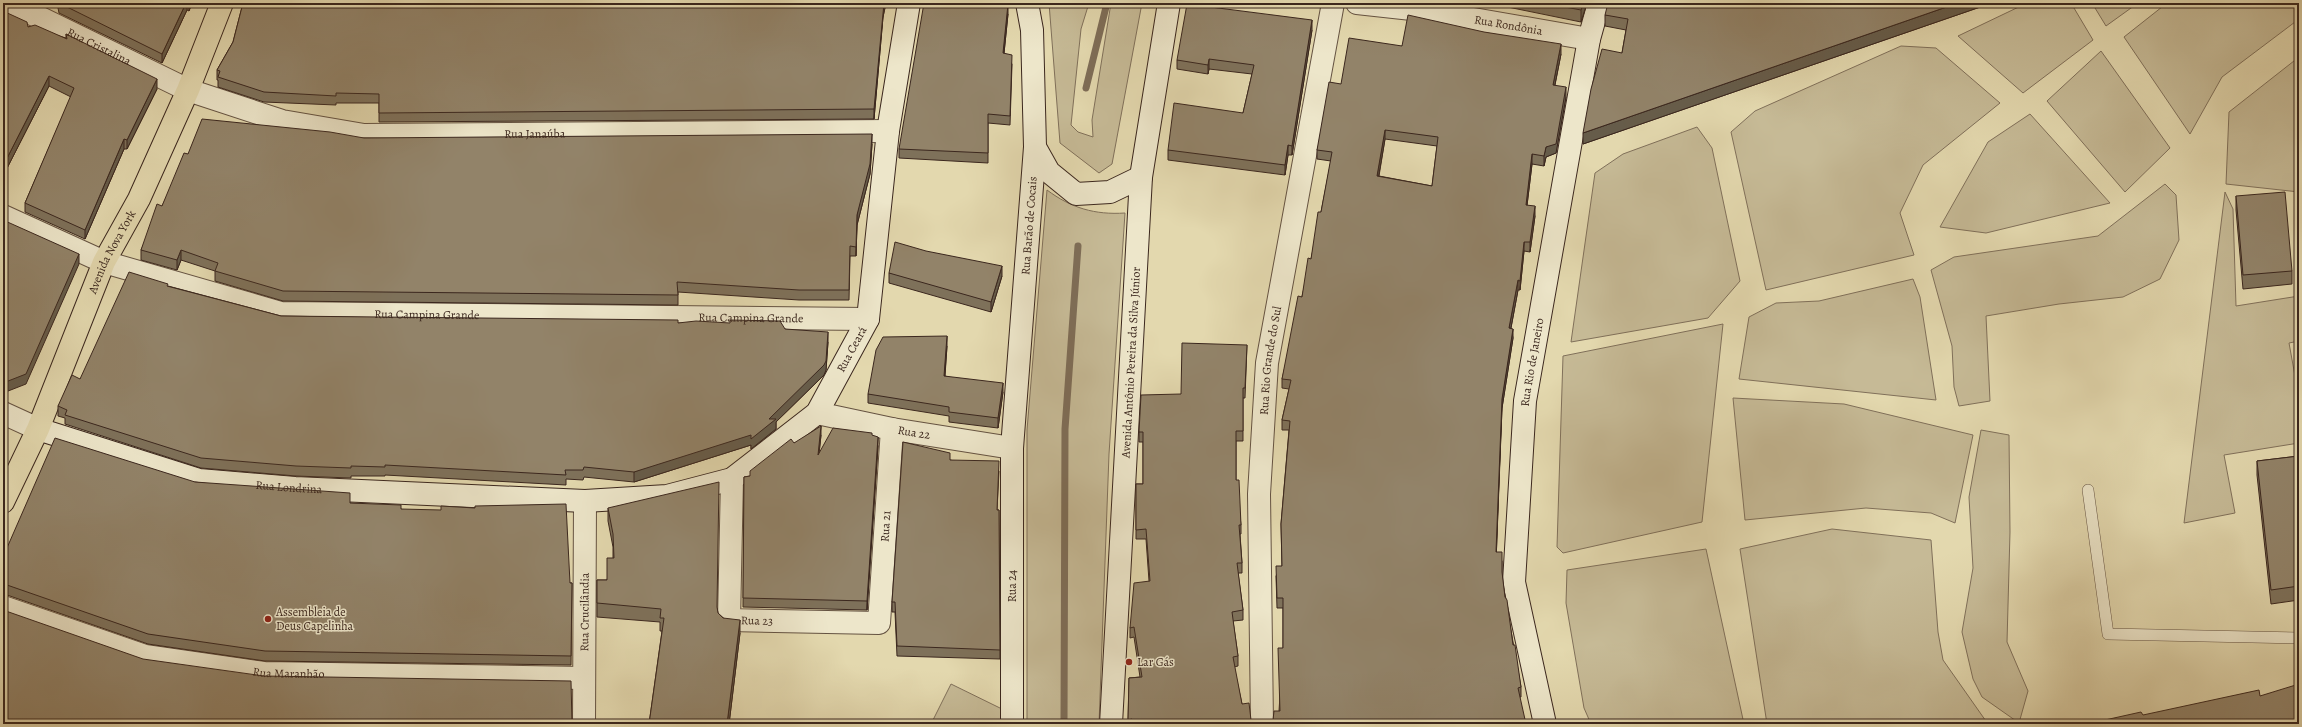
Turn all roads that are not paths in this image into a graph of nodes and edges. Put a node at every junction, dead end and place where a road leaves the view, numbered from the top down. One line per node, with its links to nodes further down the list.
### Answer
1 (10, 3): 9 (street, Rua Cristalina)
2 (222, 3): 11 (main road, Avenida Nova York)
3 (909, 3): 12 (street, Rua Ceará)
4 (1027, 3): 13 (street, Rua Barão de Cocais)
5 (1170, 3): 14 (street, Avenida Antônio Pereira da Silva Júnior)
6 (1333, 3): 34 (street, Rua Rio Grande do Sul)
7 (1357, 3): 10 (street, Rua Rondônia)
8 (1599, 3): 10 (street, Rua Rio de Janeiro)
9 (40, 11): 11 (street, Rua Cristalina)
10 (1589, 39): 35 (street, Rua Rio de Janeiro)
11 (188, 90): 12 (street, Rua Janaúba); 16 (main road, Avenida Nova York)
12 (888, 131): 17 (street, Rua Ceará)
13 (1035, 147): 14 (street); 22 (street, Rua Barão de Cocais)
14 (1141, 176): 33 (street, Avenida Antônio Pereira da Silva Júnior)
15 (3, 216): 16 (street, Rua Campina Grande)
16 (104, 262): 17 (street, Rua Campina Grande); 20 (main road, Avenida Nova York)
17 (868, 319): 19 (street, Rua Ceará)
18 (3, 413): 20 (street, Rua Londrina)
19 (817, 413): 21 (street, Rua 22); 23 (street, Rua Ceará)
20 (38, 429): 25 (street, Rua Londrina); 26 (main road, Avenida Nova York)
21 (892, 429): 22 (street, Rua 22); 28 (street, Rua 21)
22 (1012, 448): 32 (street, Rua 24)
23 (732, 479): 25 (street, Rua Ceará); 28 (street, Rua 23)
24 (2088, 490): 29 (lane)
25 (585, 501): 30 (street, Rua Crucilândia)
26 (3, 502)
27 (3, 607): 30 (street, Rua Maranhão)
28 (879, 623)
29 (2299, 638)
30 (584, 678): 31 (street, Rua Crucilândia)
31 (584, 724)
32 (1012, 724)
33 (1111, 724)
34 (1262, 724)
35 (1545, 724)

